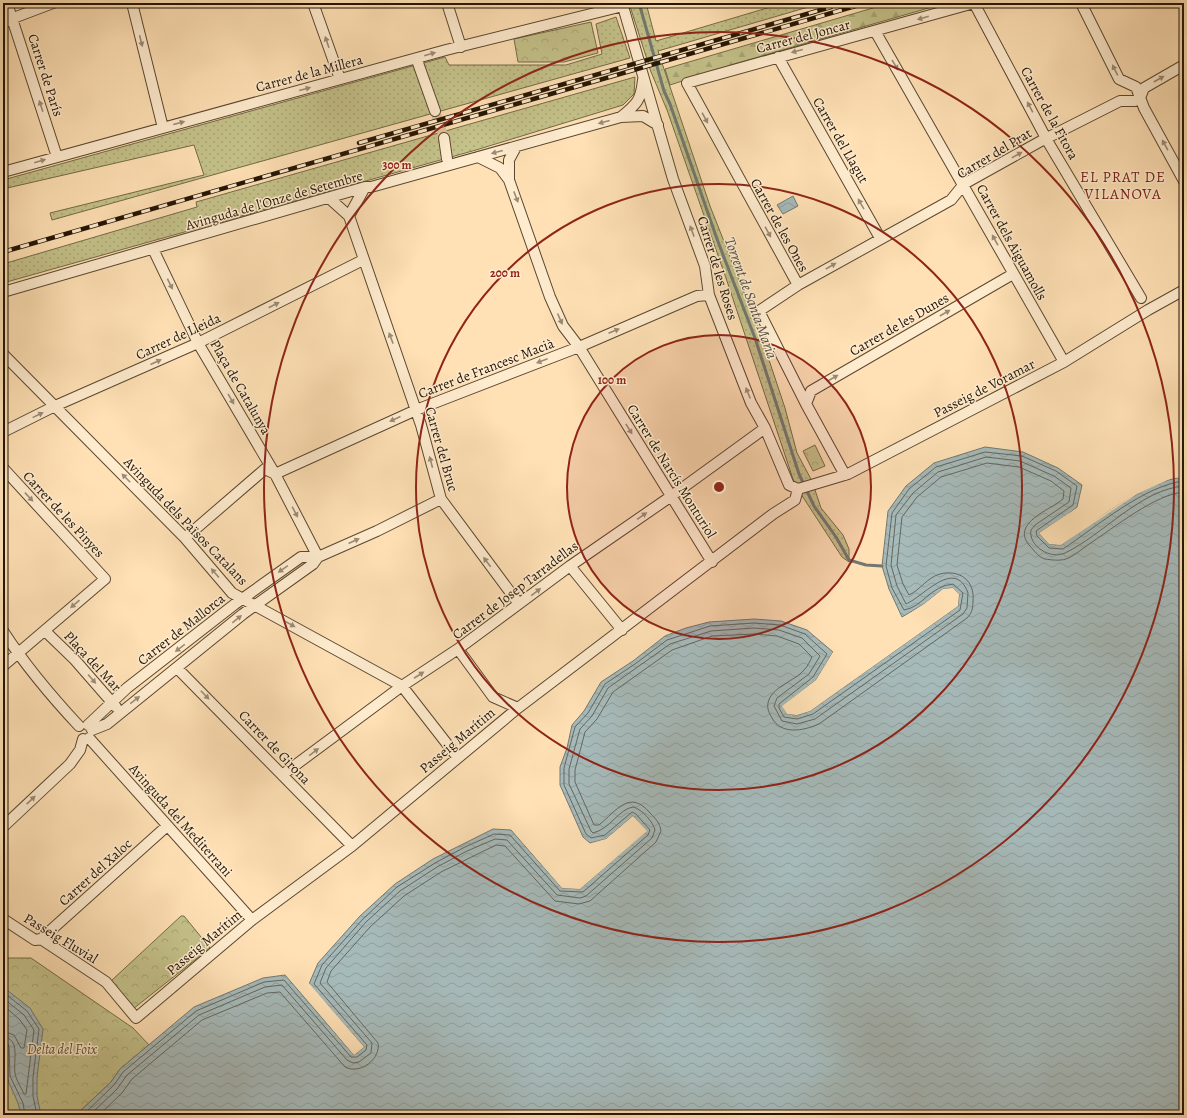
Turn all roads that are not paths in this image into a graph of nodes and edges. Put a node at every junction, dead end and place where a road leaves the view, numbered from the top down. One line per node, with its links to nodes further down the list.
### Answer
1 (7, 3): 9 (street, Carrer de París)
2 (53, 3): 9 (street)
3 (132, 3): 22 (street, one-way to 22)
4 (314, 3): 16 (street, one-way to 4)
5 (447, 3): 11 (street)
6 (974, 3): 10 (street, Carrer del Joncar, one-way to 10); 24 (street, Carrer de la Fitora, one-way to 6)
7 (1081, 3): 18 (street, one-way to 7)
8 (622, 5): 11 (street, Carrer de la Millera); 15 (street, Carrer de les Roses)
9 (7, 19): 26 (street, Carrer de París, one-way to 9)
10 (875, 31): 12 (street, Carrer del Joncar, one-way to 12); 32 (street, Carrer dels Aiguamolls, one-way to 32)
11 (461, 47): 16 (street, Carrer de la Millera, one-way to 11)
12 (778, 56): 17 (street, Carrer del Joncar); 36 (street, Carrer del Llagut, one-way to 12)
13 (418, 63): 19 (street)
14 (1184, 65): 18 (street, one-way to 14)
15 (643, 76): 20 (street, Avinguda de l'Onze de Setembre); 21 (street, Carrer de les Roses)
16 (340, 79): 22 (street, Carrer de la Millera, one-way to 16)
17 (686, 84): 40 (street, Carrer de les Ones, one-way to 40)
18 (1140, 98): 24 (street, Carrer del Prat); 31 (street, one-way to 18)
19 (435, 111)
20 (621, 117): 21 (street, Avinguda de l'Onze de Setembre); 25 (street, Avinguda de l'Onze de Setembre, one-way to 25)
21 (658, 124): 43 (street, Carrer de les Roses, one-way to 21)
22 (162, 128): 26 (street, Carrer de la Millera)
23 (444, 138): 28 (street)
24 (1047, 140): 32 (street, Carrer del Prat, one-way to 24); 44 (street, Carrer de la Fitora)
25 (516, 147): 27 (street, Avinguda de l'Onze de Setembre, one-way to 27); 30 (street, Carrer de Narcís Monturiol)
26 (58, 156): 29 (street, Carrer de la Millera, one-way to 26)
27 (478, 156): 30 (street, Carrer de Narcís Monturiol); 33 (street, Avinguda de l'Onze de Setembre)
28 (447, 159)
29 (3, 172)
30 (509, 180): 46 (street, Carrer de Narcís Monturiol, one-way to 46)
31 (1184, 180)
32 (964, 184): 36 (street, Carrer del Prat); 39 (street, Carrer dels Aiguamolls, one-way to 32)
33 (365, 187): 34 (street, Avinguda de l'Onze de Setembre); 35 (street)
34 (330, 198): 35 (street, Carrer del Bruc); 37 (street, Avinguda de l'Onze de Setembre)
35 (349, 216): 38 (street, Carrer del Bruc)
36 (880, 238): 40 (street, Carrer del Prat, one-way to 36)
37 (153, 249): 42 (street, Avinguda de l'Onze de Setembre); 45 (street, Plaça de Catalunya, one-way to 45)
38 (363, 260): 45 (street, Carrer de Lleida, one-way to 38); 53 (street, Carrer del Bruc, one-way to 38)
39 (1013, 274): 48 (street, Carrer dels Aiguamolls); 50 (street, Carrer de les Dunes, one-way to 39)
40 (798, 286): 49 (street, Carrer de les Ones)
41 (1184, 290): 48 (street, Passeig de Voramar)
42 (3, 292)
43 (709, 295): 46 (street, Carrer de Francesc Macià, one-way to 43); 54 (street, Carrer de les Roses, one-way to 43)
44 (1141, 298)
45 (198, 343): 52 (street, Carrer de Lleida, one-way to 45); 57 (street, Plaça de Catalunya, one-way to 57)
46 (579, 347): 53 (street, Carrer de Francesc Macià, one-way to 53); 60 (street, Carrer de Narcís Monturiol, one-way to 60)
47 (3, 354): 52 (street, Avinguda dels Països Catalans)
48 (1064, 362): 58 (street, Passeig de Voramar)
49 (798, 386): 50 (street); 51 (street, Carrer de les Ones)
50 (811, 391): 51 (street)
51 (806, 404): 58 (street, Carrer de les Ones)
52 (55, 406): 55 (street, Carrer de Lleida, one-way to 52); 62 (street, Avinguda dels Països Catalans, one-way to 52)
53 (416, 410): 57 (street, Carrer de Francesc Macià, one-way to 57); 61 (street, Carrer del Bruc, one-way to 53)
54 (765, 428): 59 (street, Carrer de les Roses); 60 (street, Carrer de Josep Tarradellas)
55 (3, 432)
56 (3, 468): 71 (street, Carrer de les Pinyes, one-way to 71)
57 (275, 474): 62 (street); 63 (street, Plaça de Catalunya, one-way to 63)
58 (845, 475): 59 (street, Passeig de Voramar)
59 (796, 487): 64 (street, Passeig Marítim)
60 (670, 497): 64 (street, Carrer de Narcís Monturiol); 65 (street, Carrer de Josep Tarradellas, one-way to 60)
61 (441, 499): 63 (street, Carrer de Mallorca, one-way to 61); 67 (street, Carrer del Bruc, one-way to 61)
62 (185, 538): 66 (street, Avinguda dels Països Catalans, one-way to 62)
63 (318, 557): 66 (street, Carrer de Mallorca, one-way to 66); 68 (street, Carrer de Mallorca)
64 (712, 562): 69 (street, Passeig Marítim)
65 (570, 566): 67 (street, Carrer de Josep Tarradellas, one-way to 65); 69 (street)
66 (242, 599): 68 (street, Avinguda dels Països Catalans); 77 (street, Carrer de Mallorca, one-way to 77)
67 (519, 604): 72 (street, Carrer de Josep Tarradellas)
68 (255, 606): 75 (street, Carrer de Mallorca, one-way to 68); 76 (street, Avinguda dels Països Catalans, one-way to 76)
69 (622, 630): 78 (street, Passeig Marítim)
70 (3, 631): 73 (street, Avinguda del Mediterrani)
71 (45, 631): 73 (street); 77 (street, Plaça del Mar, one-way to 77)
72 (458, 650): 76 (street, Carrer de Josep Tarradellas, one-way to 72); 78 (street)
73 (17, 653): 74 (street); 80 (street, Avinguda del Mediterrani)
74 (3, 666)
75 (177, 668): 79 (street, Carrer de Mallorca, one-way to 75); 82 (street, Carrer de Girona, one-way to 82)
76 (402, 686): 81 (street, Avinguda dels Països Catalans); 82 (street, Carrer de Josep Tarradellas, one-way to 76)
77 (112, 702): 79 (street, Plaça del Mar); 80 (street, Carrer de Mallorca)
78 (518, 708): 81 (street, Passeig Marítim)
79 (121, 712): 80 (street, Carrer de Mallorca)
80 (86, 732): 83 (street, Avinguda del Mediterrani); 84 (street, one-way to 80)
81 (458, 758): 85 (street, Passeig Marítim)
82 (282, 775): 85 (street, Carrer de Girona)
83 (167, 826): 87 (street, Avinguda del Mediterrani); 88 (street, Carrer del Xaloc)
84 (3, 827)
85 (352, 846): 87 (street, Passeig Marítim)
86 (3, 919): 88 (street, Passeig Fluvial)
87 (252, 920): 89 (street, Passeig Marítim)
88 (42, 939): 89 (street, Passeig Fluvial)
89 (136, 1018)

